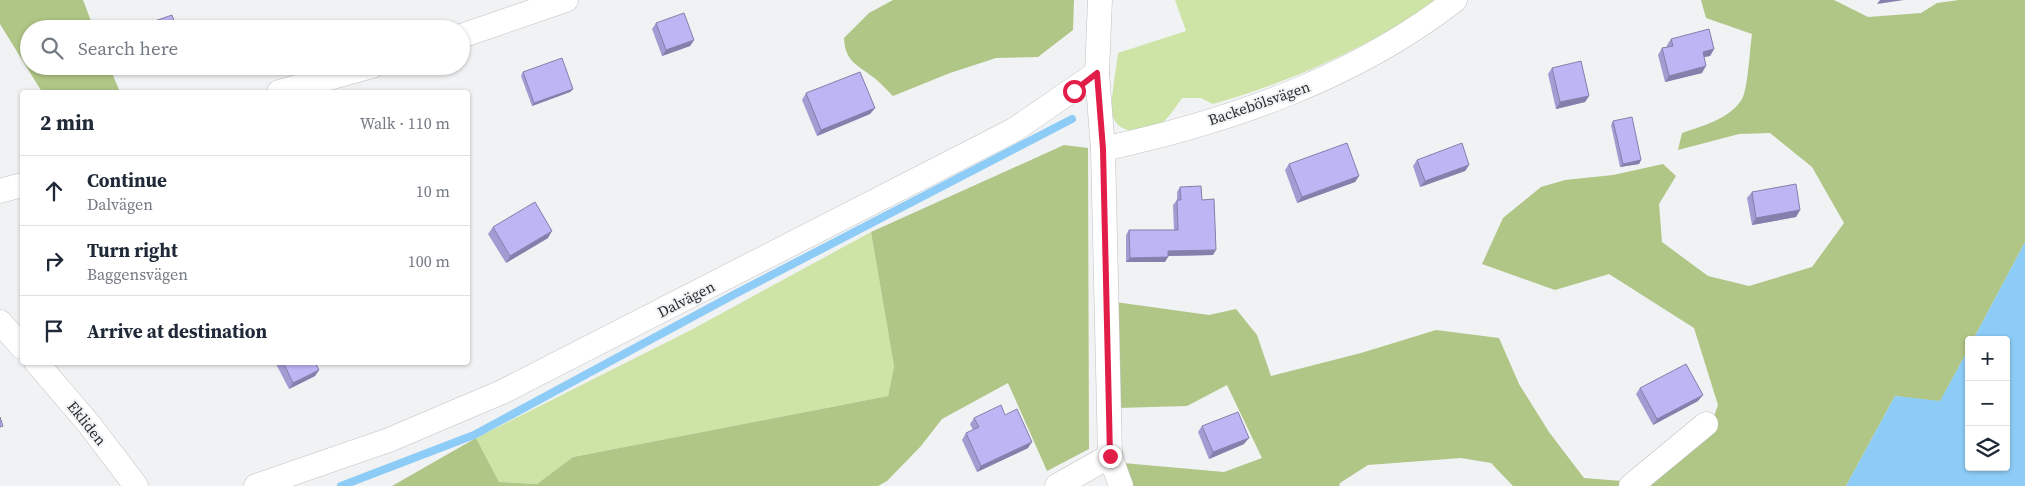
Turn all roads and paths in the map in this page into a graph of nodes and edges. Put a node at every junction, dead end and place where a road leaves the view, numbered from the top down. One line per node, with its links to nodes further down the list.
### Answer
1 (566, 0): 4 (street)
2 (1100, 0): 5 (street)
3 (1455, 0): 8 (street, Backebölsvägen)
4 (470, 33)
5 (1097, 73): 8 (street); 17 (street, Dalvägen)
6 (340, 75): 7 (street)
7 (286, 90)
8 (1103, 149): 15 (street)
9 (20, 186): 10 (street)
10 (0, 191)
11 (0, 322): 12 (street)
12 (20, 345)
13 (39, 365): 16 (street, Ekliden)
14 (1706, 424): 20 (street)
15 (1110, 456): 18 (street); 19 (street)
16 (136, 486)
17 (256, 486)
18 (1057, 486)
19 (1121, 486)
20 (1631, 486)

